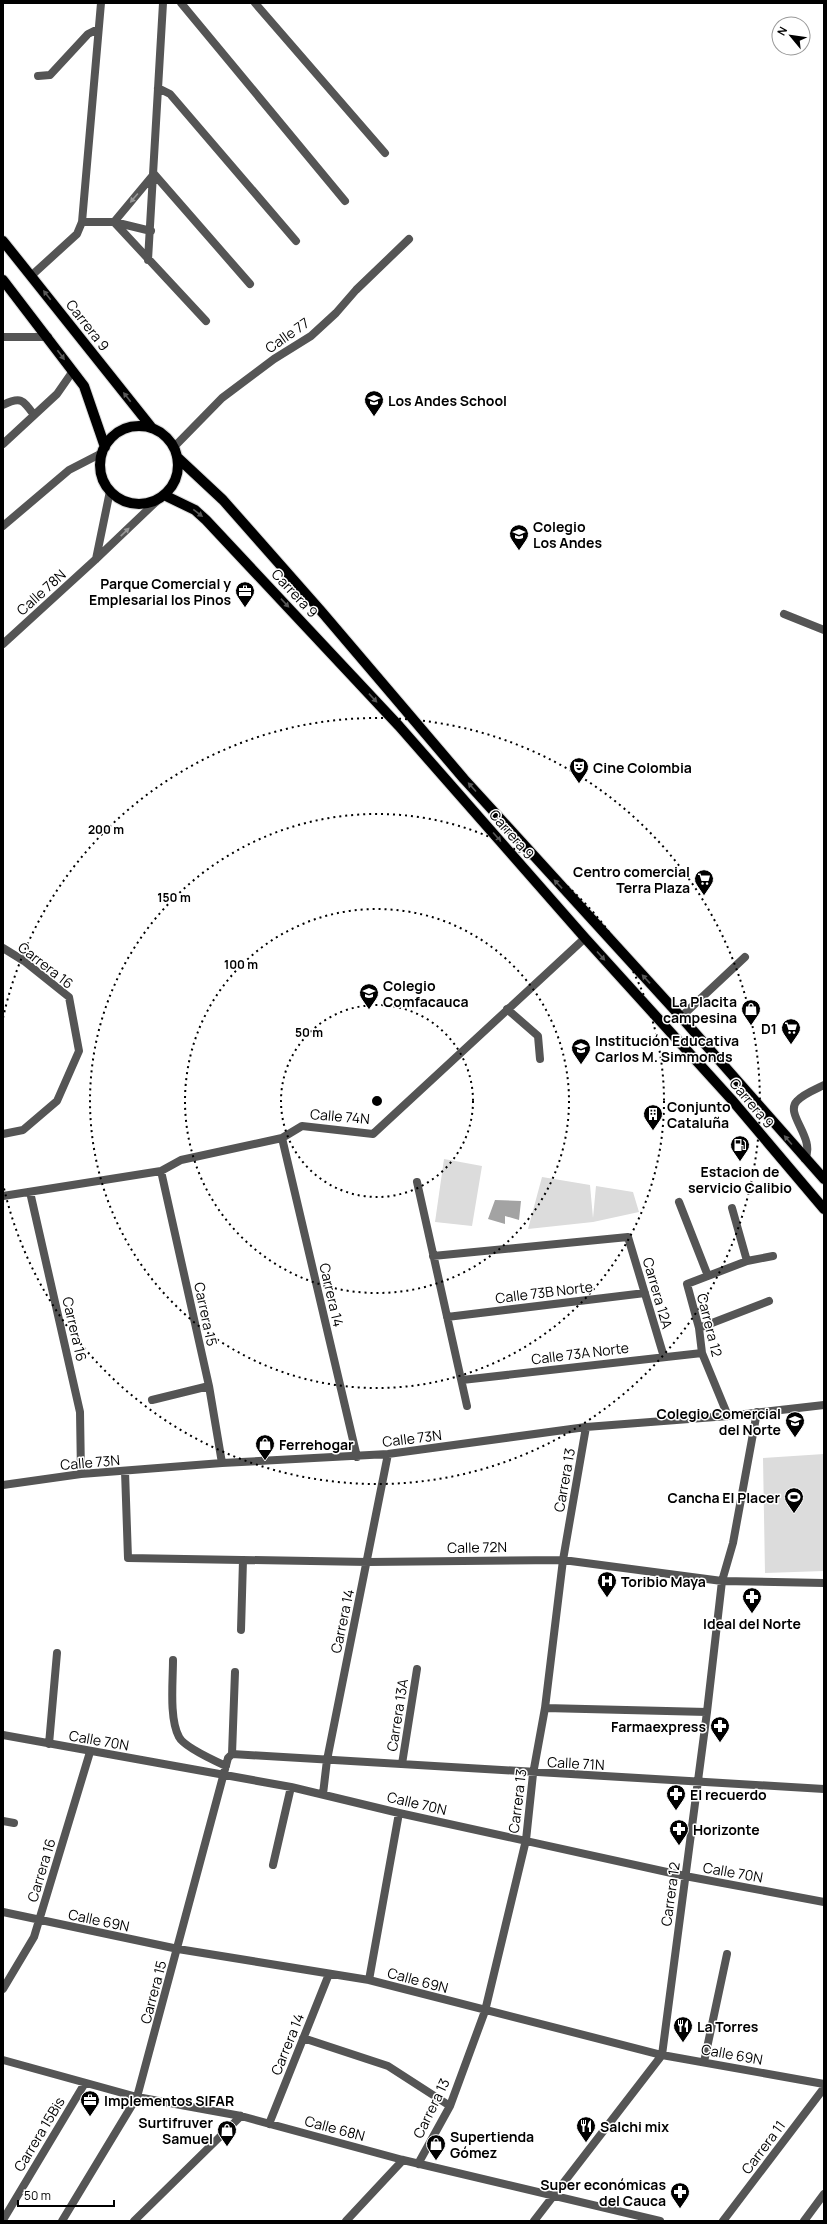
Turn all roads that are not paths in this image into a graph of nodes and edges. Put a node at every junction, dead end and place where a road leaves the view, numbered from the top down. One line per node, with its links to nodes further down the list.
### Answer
1 (101, 3): 5 (street)
2 (163, 3): 7 (street)
3 (181, 3): 10 (street)
4 (255, 3): 8 (street)
5 (98, 29): 6 (street); 11 (street)
6 (38, 76)
7 (158, 88): 9 (street); 16 (street)
8 (385, 153)
9 (154, 174): 12 (street, one-way to 12); 13 (street); 20 (street)
10 (345, 201)
11 (82, 222): 12 (street); 18 (street)
12 (114, 222): 13 (street); 17 (street)
13 (151, 230): 17 (street)
14 (409, 239): 29 (street, Calle 77)
15 (3, 241): 18 (main road, Carrera 9)
16 (296, 241)
17 (148, 260): 21 (street)
18 (31, 276): 27 (main road, Carrera 9, one-way to 18)
19 (3, 280): 23 (main road)
20 (250, 284)
21 (206, 321)
22 (3, 337): 23 (street)
23 (48, 337): 24 (main road, one-way to 24)
24 (73, 370): 26 (street); 30 (main road)
25 (3, 405): 26 (street)
26 (34, 415): 28 (street)
27 (152, 428): 29 (main road); 30 (main road)
28 (3, 444)
29 (174, 447): 31 (main road)
30 (103, 450): 32 (main road); 34 (street)
31 (177, 457): 33 (main road); 43 (main road, Carrera 9, one-way to 31)
32 (110, 491): 33 (main road); 35 (street)
33 (162, 496): 35 (street, Calle 78N, one-way to 33); 39 (main road, Carrera 9, one-way to 39)
34 (3, 526)
35 (96, 559): 38 (street, Calle 78N)
36 (784, 614): 37 (street)
37 (824, 630)
38 (3, 644)
39 (585, 938): 42 (street, Calle 74N); 56 (main road, Carrera 9, one-way to 56)
40 (3, 948): 46 (street, Carrera 16)
41 (745, 957): 43 (street)
42 (507, 1009): 44 (street); 47 (street, Calle 74N)
43 (681, 1017): 48 (main road, Carrera 9, one-way to 43)
44 (540, 1059)
45 (824, 1085): 48 (street)
46 (3, 1134)
47 (282, 1138): 49 (street, Calle 74N); 76 (street, Carrera 14)
48 (804, 1159): 50 (main road, Carrera 9)
49 (162, 1171): 52 (street, Calle 74N); 68 (street, Carrera 15)
50 (824, 1179)
51 (417, 1182): 57 (street)
52 (30, 1192): 53 (street, Calle 74N); 79 (street, Carrera 16)
53 (3, 1196)
54 (679, 1202): 60 (street)
55 (732, 1208): 59 (street)
56 (824, 1209)
57 (434, 1256): 61 (street, Carrera 12A); 63 (street)
58 (773, 1256): 59 (street)
59 (747, 1261): 60 (street)
60 (708, 1276): 64 (street, Carrera 12)
61 (645, 1293): 63 (street, Calle 73B Norte); 66 (street, Carrera 12A)
62 (768, 1301): 64 (street)
63 (448, 1317): 67 (street)
64 (699, 1328): 65 (street, Carrera 12)
65 (702, 1353): 66 (street, Calle 73A Norte); 73 (street, Carrera 12)
66 (664, 1356): 67 (street, Calle 73A Norte)
67 (462, 1380): 71 (street)
68 (208, 1386): 69 (street); 77 (street, Carrera 15)
69 (152, 1400)
70 (824, 1405): 72 (street, Calle 73N)
71 (467, 1406)
72 (758, 1412): 73 (street, Calle 73N); 84 (street, Carrera 12)
73 (728, 1416): 74 (street, Calle 73N)
74 (586, 1427): 75 (street, Calle 73N); 82 (street, Carrera 13)
75 (388, 1454): 76 (street, Calle 73N); 83 (street, Carrera 14)
76 (357, 1457): 77 (street, Calle 73N)
77 (222, 1463): 78 (street, Calle 73N)
78 (125, 1472): 79 (street, Calle 73N); 81 (street, Calle 72N)
79 (81, 1474): 80 (street, Calle 73N)
80 (3, 1486)
81 (243, 1560): 83 (street, Calle 72N); 86 (street)
82 (563, 1560): 83 (street, Calle 72N); 84 (street, Calle 72N); 91 (street, Carrera 13)
83 (368, 1562): 97 (street, Carrera 14)
84 (722, 1581): 85 (street, Calle 72N); 92 (street, Carrera 12)
85 (824, 1583)
86 (241, 1630)
87 (57, 1653): 94 (street)
88 (173, 1660): 99 (street)
89 (417, 1669): 98 (street, Carrera 13A)
90 (235, 1672): 96 (street)
91 (545, 1708): 92 (street); 100 (street, Carrera 13)
92 (707, 1712): 102 (street, Carrera 12)
93 (3, 1736): 94 (street, Calle 70N)
94 (49, 1744): 95 (street, Calle 70N)
95 (90, 1752): 101 (street, Calle 70N); 114 (street, Carrera 16)
96 (232, 1754): 97 (street, Calle 71N); 99 (street, Carrera 15)
97 (328, 1760): 98 (street, Calle 71N); 105 (street, Carrera 14)
98 (402, 1764): 100 (street, Calle 71N)
99 (226, 1766): 101 (street, Carrera 15)
100 (533, 1774): 102 (street, Calle 71N); 109 (street, Carrera 13)
101 (223, 1776): 103 (street, Calle 70N); 115 (street, Carrera 15)
102 (698, 1783): 104 (street, Calle 71N); 111 (street, Carrera 12)
103 (291, 1787): 105 (street, Calle 70N); 110 (street)
104 (824, 1789)
105 (323, 1794): 106 (street, Calle 70N)
106 (399, 1813): 109 (street, Calle 70N); 118 (street)
107 (3, 1821): 108 (street)
108 (14, 1823)
109 (526, 1840): 111 (street, Calle 70N); 120 (street, Carrera 13)
110 (273, 1865)
111 (685, 1876): 112 (street, Calle 70N); 122 (street, Carrera 12)
112 (824, 1902)
113 (3, 1912): 114 (street, Calle 69N)
114 (39, 1920): 115 (street, Calle 69N); 119 (street, Carrera 16)
115 (178, 1949): 117 (street, Calle 69N); 128 (street, Carrera 15)
116 (727, 1954): 124 (street)
117 (329, 1974): 118 (street, Calle 69N); 121 (street, Carrera 14)
118 (369, 1980): 120 (street, Calle 69N)
119 (3, 1989)
120 (485, 2011): 122 (street, Calle 69N); 129 (street, Carrera 13)
121 (303, 2038): 129 (street); 131 (street, Carrera 14)
122 (662, 2054): 124 (street, Calle 69N); 135 (street, Carrera 12)
123 (3, 2060): 125 (street, Calle 68N)
124 (704, 2062): 126 (street, Calle 69N)
125 (85, 2083): 128 (street, Calle 68N); 136 (street, Carrera 15Bis)
126 (824, 2084)
127 (824, 2088): 142 (street, Carrera 11)
128 (137, 2097): 130 (street, Calle 68N); 137 (street, Carrera 15)
129 (450, 2106): 133 (street, Carrera 13)
130 (241, 2116): 131 (street, Calle 68N); 138 (street)
131 (269, 2124): 132 (street, Calle 68N)
132 (403, 2160): 133 (street, Calle 68N); 139 (street)
133 (418, 2164): 135 (street, Calle 68N)
134 (824, 2194): 143 (street)
135 (555, 2196): 140 (street, Carrera 12); 141 (street, Calle 68N)
136 (3, 2220)
137 (62, 2221)
138 (134, 2221)
139 (346, 2221)
140 (534, 2221)
141 (660, 2221)
142 (723, 2221)
143 (804, 2221)

